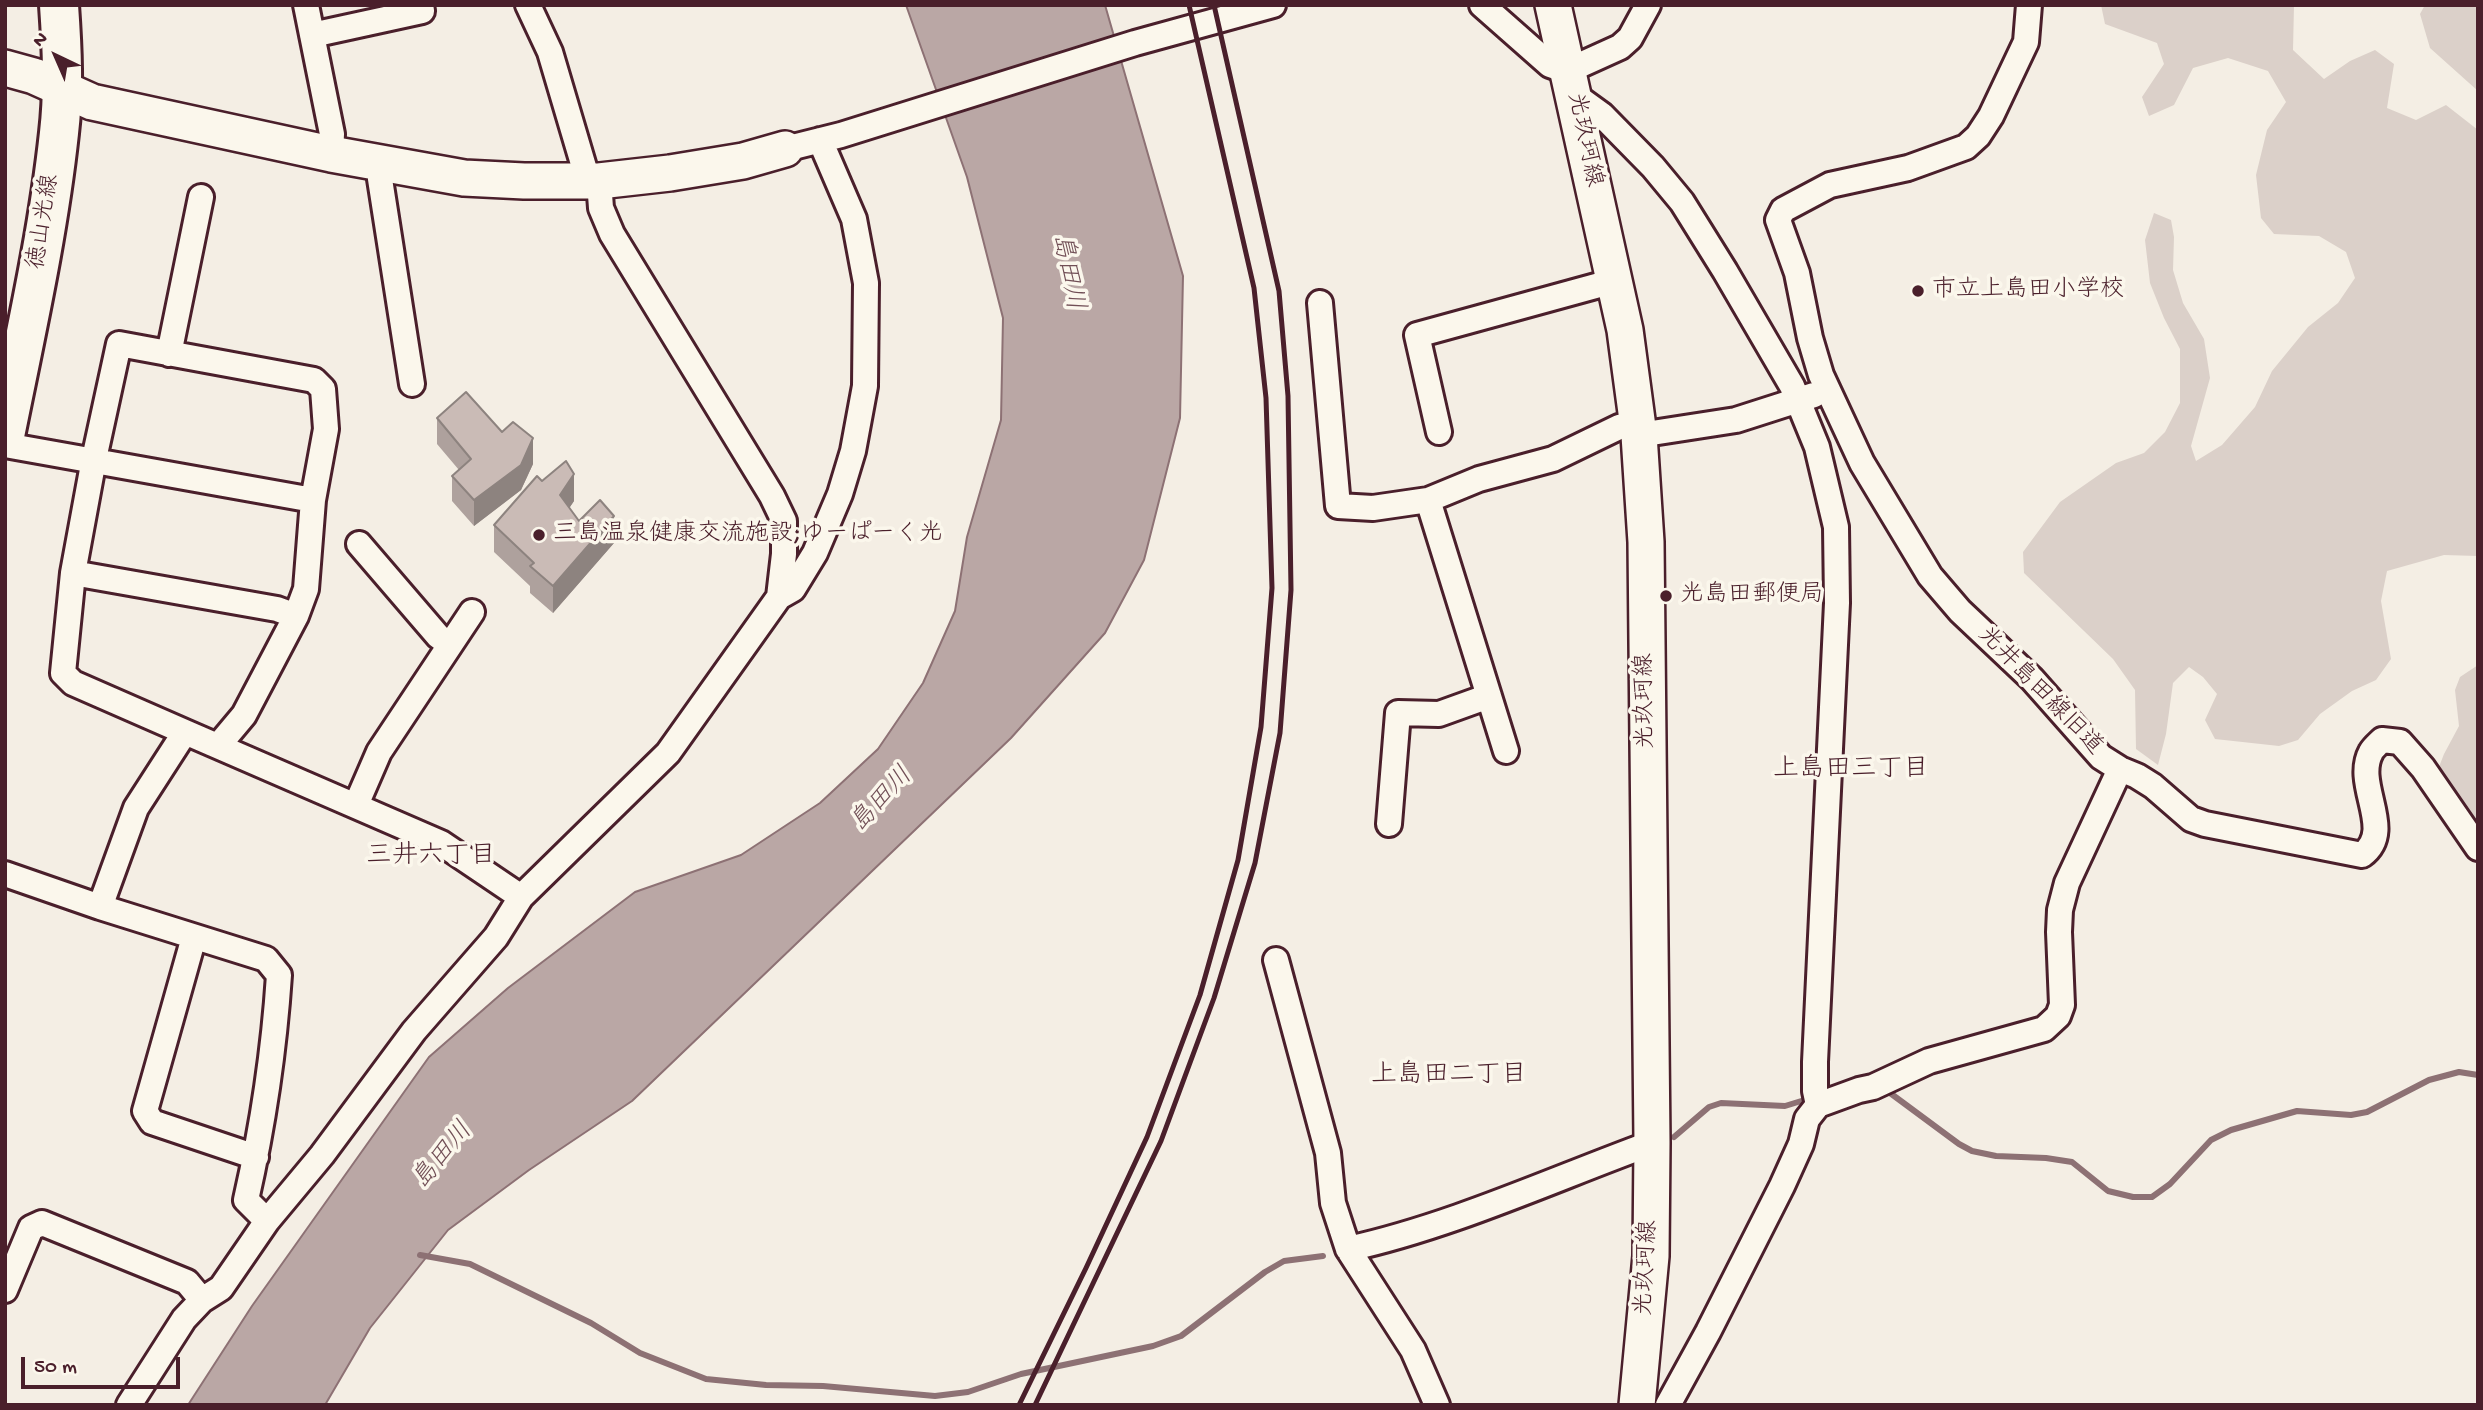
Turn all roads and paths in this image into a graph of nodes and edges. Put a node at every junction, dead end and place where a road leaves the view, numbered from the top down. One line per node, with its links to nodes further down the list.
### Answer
1 (59, 5): 13 (main road, 徳山光線)
2 (306, 5): 10 (street)
3 (421, 5): 10 (street)
4 (528, 5): 18 (street)
5 (1273, 5): 14 (street)
6 (1482, 5): 12 (street)
7 (1553, 5): 12 (main road, 光玖珂線)
8 (1648, 5): 12 (street)
9 (2029, 5): 24 (street, 光井島田線旧道)
10 (312, 35): 16 (street)
11 (5, 68): 13 (main road)
12 (1570, 82): 20 (main road, 光玖珂線); 25 (street)
13 (62, 88): 16 (main road); 28 (main road, 徳山光線)
14 (831, 137): 15 (street); 35 (street)
15 (785, 149): 18 (main road)
16 (331, 153): 17 (main road)
17 (383, 163): 18 (main road); 23 (street)
18 (593, 181): 35 (street)
19 (201, 197): 22 (street)
20 (1614, 281): 26 (main road, 光玖珂線); 27 (street)
21 (1320, 303): 32 (street)
22 (169, 354): 30 (street); 31 (street)
23 (412, 384)
24 (1828, 390): 25 (street); 43 (street, 光井島田線旧道)
25 (1800, 400): 26 (street); 52 (street)
26 (1638, 429): 32 (street); 53 (main road, 光玖珂線)
27 (1439, 432)
28 (5, 436)
29 (5, 445): 30 (street)
30 (94, 459): 31 (street); 34 (street)
31 (313, 500): 37 (street)
32 (1428, 500): 39 (street)
33 (359, 544): 38 (street)
34 (73, 573): 37 (street); 40 (street)
35 (779, 597): 48 (street)
36 (472, 612): 38 (street)
37 (296, 616): 41 (street)
38 (450, 645): 44 (street)
39 (1489, 696): 42 (street); 45 (street)
40 (185, 732): 41 (street); 49 (street)
41 (218, 746): 44 (street)
42 (1506, 751)
43 (2120, 769): 46 (street, 光井島田線旧道); 52 (street)
44 (356, 805): 48 (street)
45 (1389, 824)
46 (2478, 848)
47 (5, 874): 49 (street)
48 (521, 897): 55 (street)
49 (100, 907): 50 (street)
50 (194, 937): 54 (street); 54 (street)
51 (1276, 960): 56 (street)
52 (1817, 1099): 62 (street)
53 (1652, 1143): 56 (street); 61 (main road, 光玖珂線)
54 (256, 1157): 55 (street)
55 (267, 1221): 58 (street)
56 (1348, 1249): 60 (street)
57 (5, 1290): 58 (street)
58 (202, 1300): 59 (street)
59 (129, 1405)
60 (1437, 1405)
61 (1637, 1405)
62 (1668, 1405)

